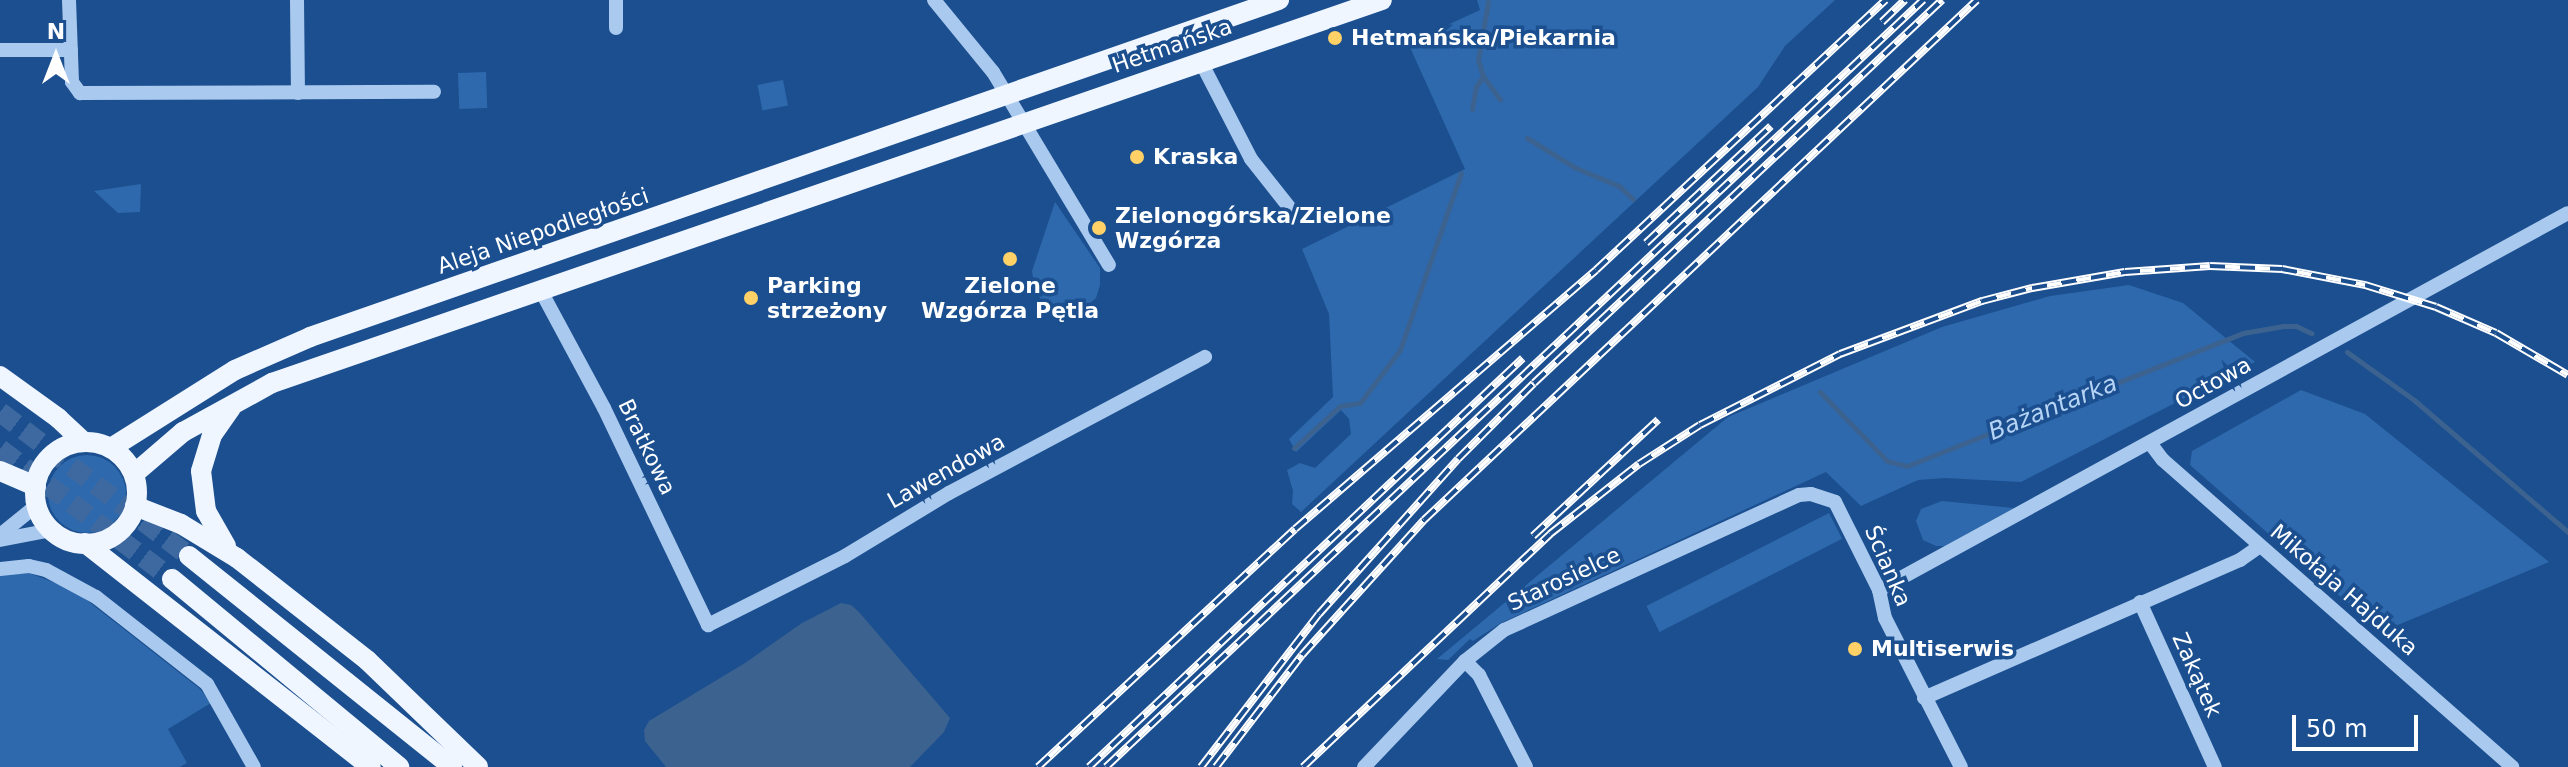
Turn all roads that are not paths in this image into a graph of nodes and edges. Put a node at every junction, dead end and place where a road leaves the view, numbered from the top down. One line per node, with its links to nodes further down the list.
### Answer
1 (69, 0): 9 (street)
2 (297, 0): 12 (street)
3 (616, 0): 7 (street)
4 (934, 0): 13 (street)
5 (1279, 0): 13 (main road, Hetmańska)
6 (1382, 0): 10 (main road, Hetmańska)
7 (616, 28)
8 (0, 50): 9 (street)
9 (71, 50): 12 (street)
10 (1201, 62): 14 (main road, Hetmańska); 15 (street)
11 (434, 92): 12 (street)
12 (298, 93)
13 (1007, 94): 14 (street); 24 (main road, Aleja Niepodległości)
14 (1024, 123): 17 (street); 18 (main road)
15 (1289, 207)
16 (2568, 213): 23 (street, Octowa)
17 (1109, 265)
18 (541, 291): 21 (main road); 40 (street, Bratkowa)
19 (1205, 357): 40 (street, Lawendowa)
20 (0, 376): 22 (main road)
21 (238, 399): 26 (main road); 35 (main road)
22 (84, 442): 24 (main road); 28 (main road)
23 (2150, 443): 33 (street, Mikołaja Hajduka); 38 (street, Octowa)
24 (111, 448): 26 (main road)
25 (0, 471): 28 (main road)
26 (134, 474): 29 (main road)
27 (1799, 495): 38 (street, Ścianka); 41 (street, Starosielce)
28 (36, 496): 30 (main road); 31 (street)
29 (135, 506): 32 (main road); 35 (main road)
30 (52, 530): 31 (street); 32 (main road)
31 (0, 537)
32 (85, 543): 44 (main road)
33 (2260, 546): 39 (street); 52 (street, Mikołaja Hajduka)
34 (189, 556): 46 (main road)
35 (237, 558): 47 (main road)
36 (0, 569): 43 (street)
37 (172, 579): 45 (main road)
38 (1879, 590): 42 (street, Ścianka)
39 (2140, 602): 42 (street); 51 (street, Zakątek)
40 (708, 625)
41 (1465, 661): 48 (street, Starosielce); 49 (street)
42 (1924, 698): 50 (street, Ścianka)
43 (254, 767)
44 (371, 767)
45 (399, 767)
46 (452, 767)
47 (478, 767)
48 (1364, 767)
49 (1526, 767)
50 (1961, 767)
51 (2215, 767)
52 (2512, 767)

